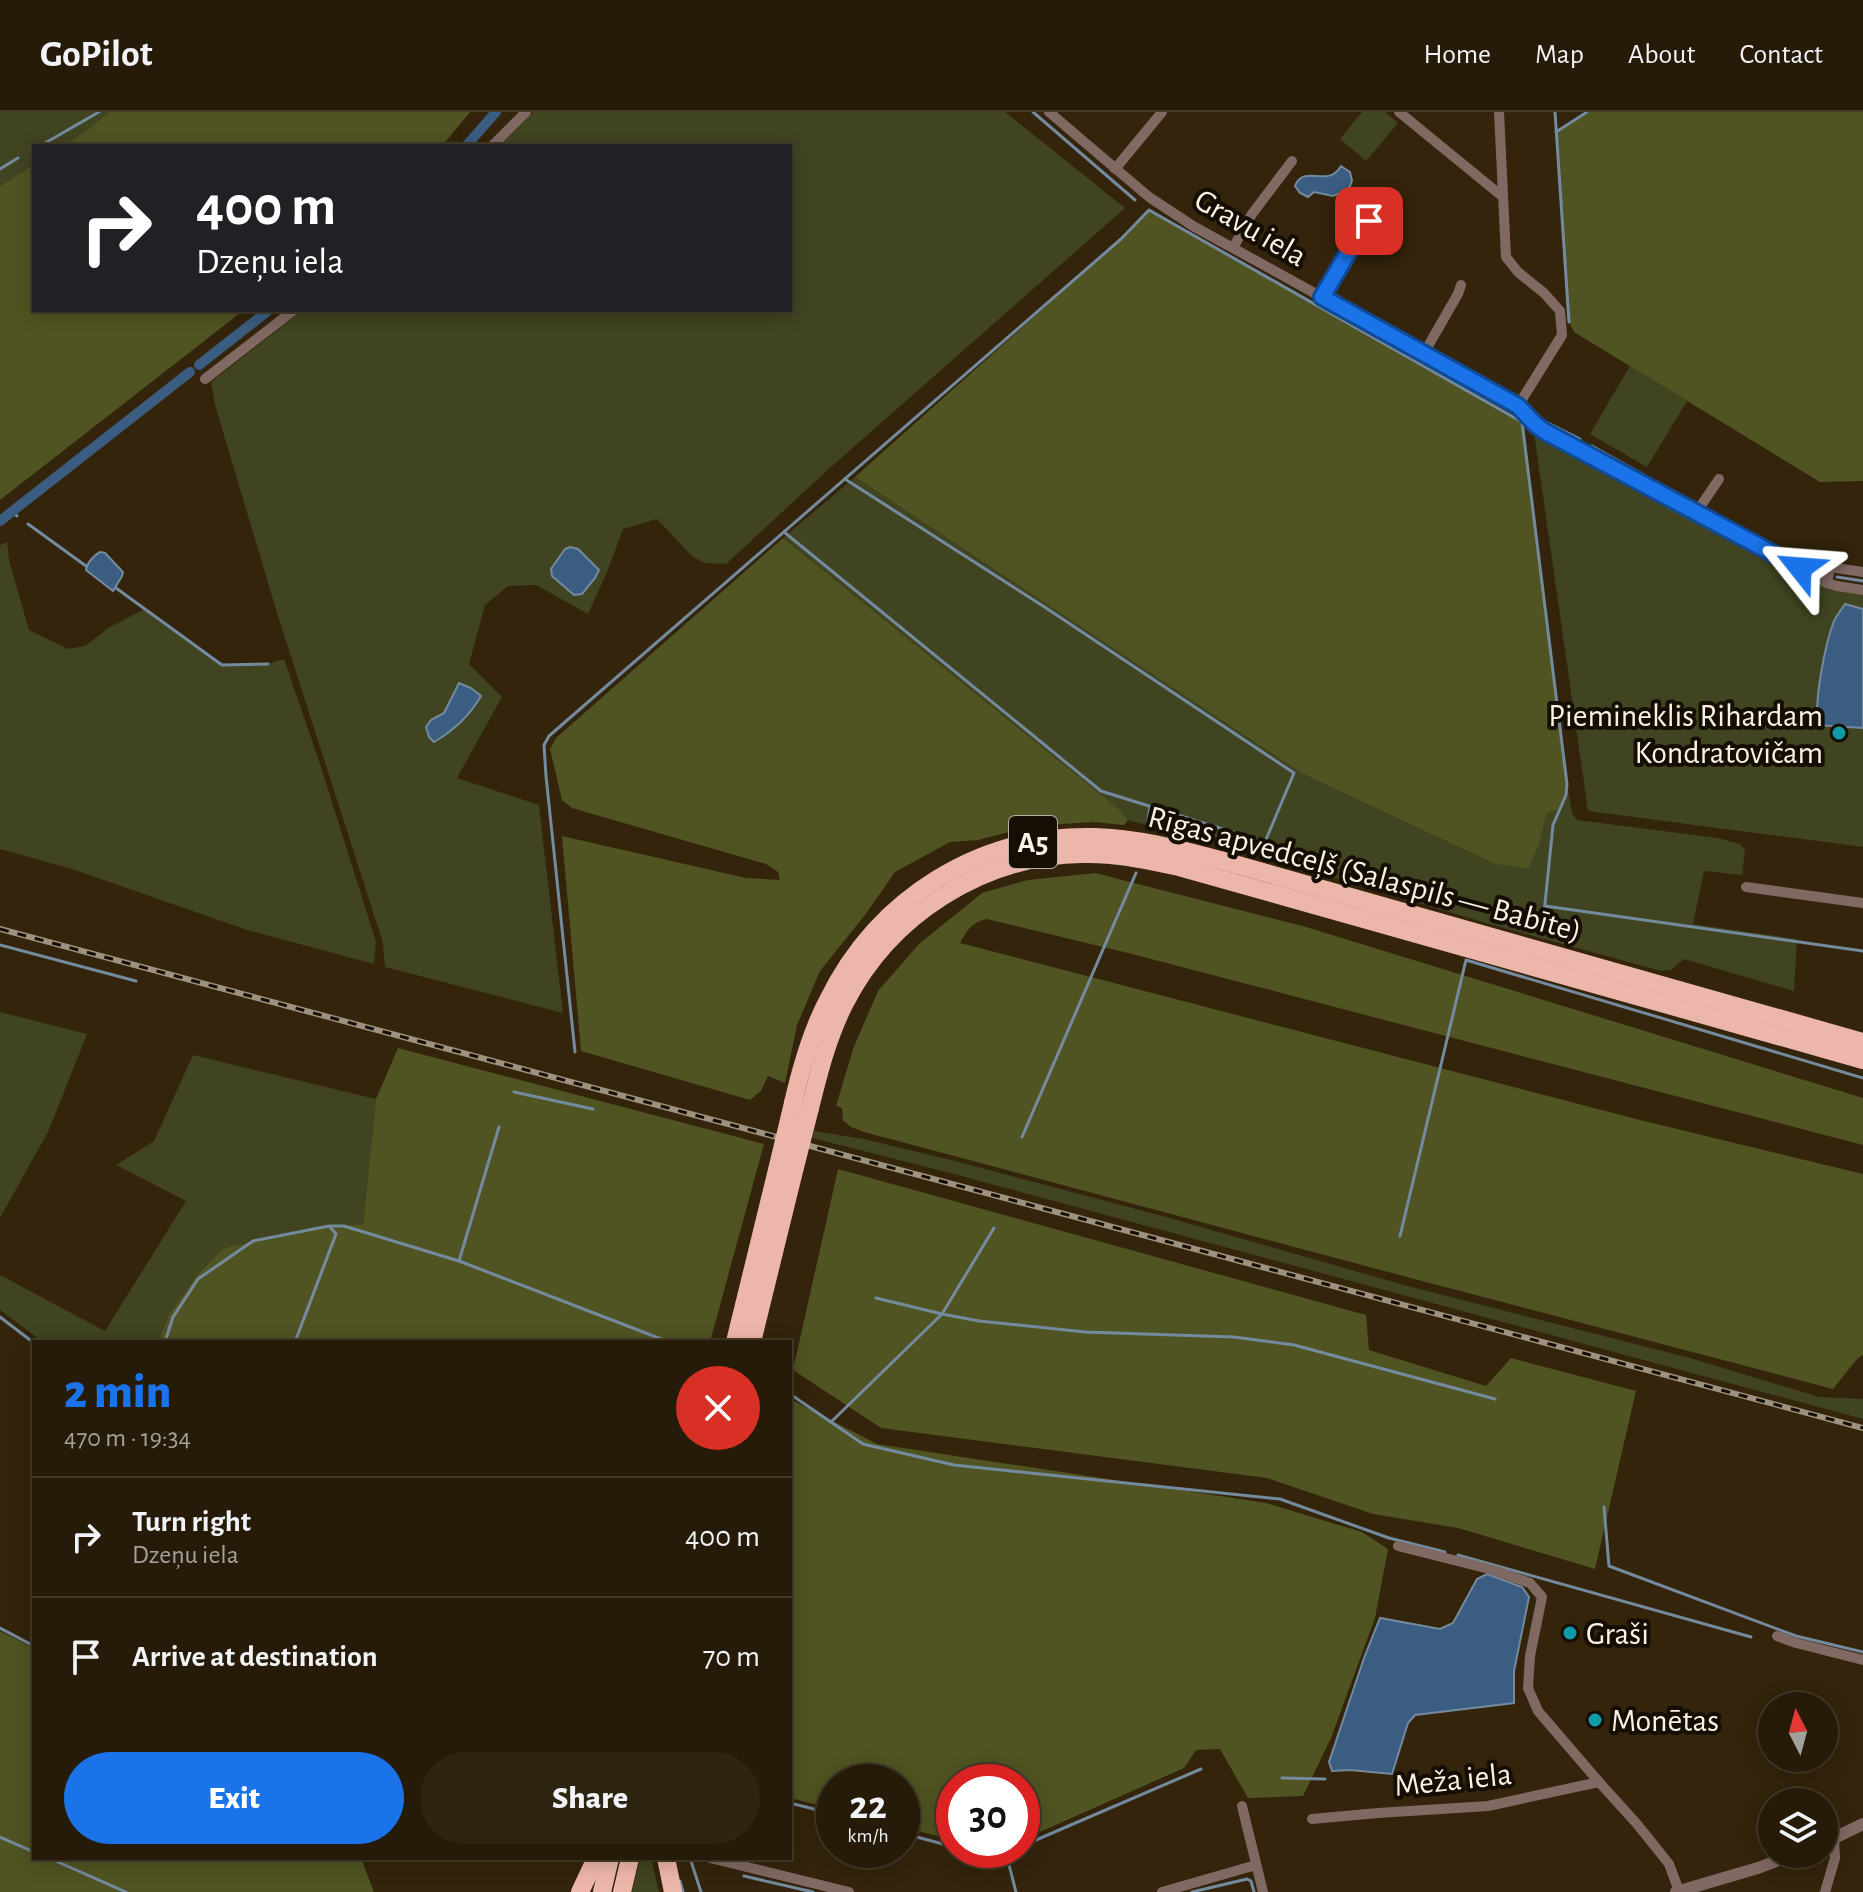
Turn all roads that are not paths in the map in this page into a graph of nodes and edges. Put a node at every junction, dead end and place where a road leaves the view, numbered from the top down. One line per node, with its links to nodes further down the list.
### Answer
1 (526, 112): 6 (street)
2 (1049, 112): 8 (street, Gravu iela)
3 (1162, 112): 8 (street)
4 (1399, 112): 9 (street)
5 (1499, 112): 9 (street)
6 (494, 144)
7 (1292, 161): 11 (street)
8 (1115, 169): 11 (street, Gravu iela)
9 (1503, 197): 17 (street)
10 (1369, 221): 13 (street)
11 (1233, 248): 13 (street, Gravu iela)
12 (1461, 285): 15 (street)
13 (1322, 297): 15 (street, Gravu iela)
14 (291, 312): 16 (street)
15 (1424, 353): 17 (street, Gravu iela)
16 (205, 379)
17 (1518, 406): 19 (street, Gravu iela)
18 (1719, 479): 19 (street)
19 (1696, 513): 21 (street, Gravu iela)
20 (1863, 572): 21 (street)
21 (1827, 583): 22 (street, Gravu iela)
22 (1863, 590)
23 (1746, 887): 24 (street)
24 (1863, 903)
25 (1863, 1042): 27 (highway, Rīgas apvedceļš (Salaspils — Babīte) / A5)
26 (1863, 1060): 27 (highway, Rīgas apvedceļš (Salaspils — Babīte) / A5)
27 (801, 1106): 28 (highway, Rīgas apvedceļš (Salaspils — Babīte) / A5, bridge)
28 (785, 1172): 29 (highway, Rīgas apvedceļš (Salaspils — Babīte) / A5); 30 (highway, Rīgas apvedceļš (Salaspils — Babīte) / A5)
29 (736, 1340)
30 (752, 1340)
31 (1398, 1546): 34 (street)
32 (1777, 1636): 33 (street)
33 (1863, 1660)
34 (1599, 1782): 36 (street, Meža iela); 47 (street)
35 (1242, 1806): 44 (street)
36 (1312, 1819)
37 (1863, 1824): 38 (street)
38 (1838, 1836)
39 (595, 1860): 48 (highway)
40 (610, 1860): 49 (highway)
41 (630, 1860): 50 (highway)
42 (666, 1860): 51 (highway)
43 (718, 1860): 52 (street)
44 (1256, 1865): 53 (street); 54 (street)
45 (1758, 1868): 47 (street)
46 (1832, 1868): 55 (street)
47 (1678, 1891)
48 (580, 1892)
49 (602, 1892)
50 (622, 1892)
51 (673, 1892)
52 (849, 1892)
53 (1162, 1892)
54 (1263, 1892)
55 (1825, 1892)

